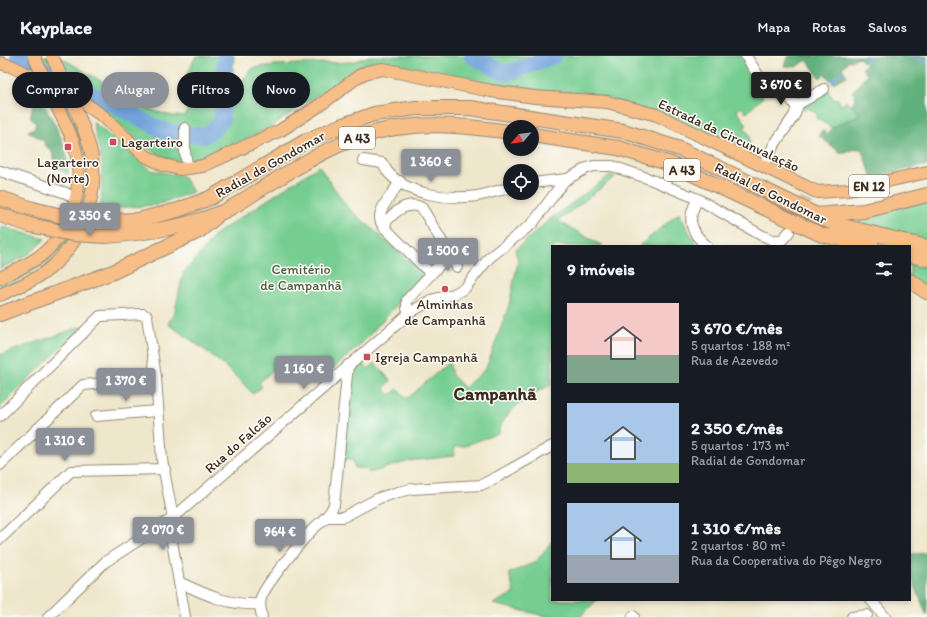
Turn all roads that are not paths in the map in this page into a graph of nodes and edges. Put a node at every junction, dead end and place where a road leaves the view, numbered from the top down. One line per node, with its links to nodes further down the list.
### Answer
1 (34, 56): 21 (main road, bridge)
2 (52, 56): 41 (main road, bridge)
3 (746, 56): 6 (street)
4 (0, 63): 12 (main road, Estrada da Circunvalação / EN 12)
5 (824, 89): 6 (street)
6 (797, 104): 11 (street)
7 (185, 128): 12 (street)
8 (503, 131): 23 (highway, Radial de Gondomar / A 43)
9 (539, 136): 28 (highway, Radial de Gondomar / A 43)
10 (363, 160): 16 (street)
11 (763, 166): 12 (main road, Estrada da Circunvalação / EN 12); 14 (main road, Estrada da Circunvalação / EN 12)
12 (188, 169)
13 (0, 171): 21 (street)
14 (927, 172)
15 (567, 179): 17 (street); 22 (street); 42 (street, Rua do Falcão)
16 (400, 181): 18 (street); 26 (street)
17 (539, 182)
18 (503, 190)
19 (927, 195): 24 (highway)
20 (0, 198): 24 (highway, Radial de Gondomar / A 43, bridge)
21 (76, 199): 38 (main road)
22 (698, 200): 27 (street); 29 (street)
23 (221, 213): 25 (highway, Radial de Gondomar / A 43, bridge); 43 (highway)
24 (816, 214): 32 (highway, Radial de Gondomar / A 43)
25 (0, 215)
26 (386, 229): 33 (street); 37 (street)
27 (789, 232)
28 (822, 236): 30 (highway); 31 (highway, Radial de Gondomar / A 43)
29 (706, 245)
30 (837, 245)
31 (867, 245)
32 (927, 247)
33 (450, 254): 36 (street); 37 (street)
34 (911, 255): 35 (highway)
35 (927, 259)
36 (457, 267)
37 (431, 274): 42 (street)
38 (0, 278)
39 (911, 282): 40 (highway)
40 (927, 292)
41 (0, 295)
42 (411, 312): 44 (street, Rua do Falcão)
43 (0, 314)
44 (348, 365): 52 (street); 53 (street, Rua do Falcão)
45 (156, 378): 46 (street); 47 (street); 50 (street)
46 (157, 411): 48 (street); 51 (street)
47 (0, 416)
48 (96, 416)
49 (551, 447): 52 (street)
50 (0, 465)
51 (165, 469): 53 (street); 54 (street)
52 (327, 517): 57 (street)
53 (173, 518): 55 (street); 60 (street, Rua do Falcão)
54 (0, 539)
55 (179, 582): 57 (street); 61 (street)
56 (872, 601): 58 (street)
57 (260, 604): 62 (street)
58 (882, 613): 59 (street)
59 (867, 616): 63 (street)
60 (48, 617)
61 (185, 617)
62 (262, 617)
63 (852, 617)

